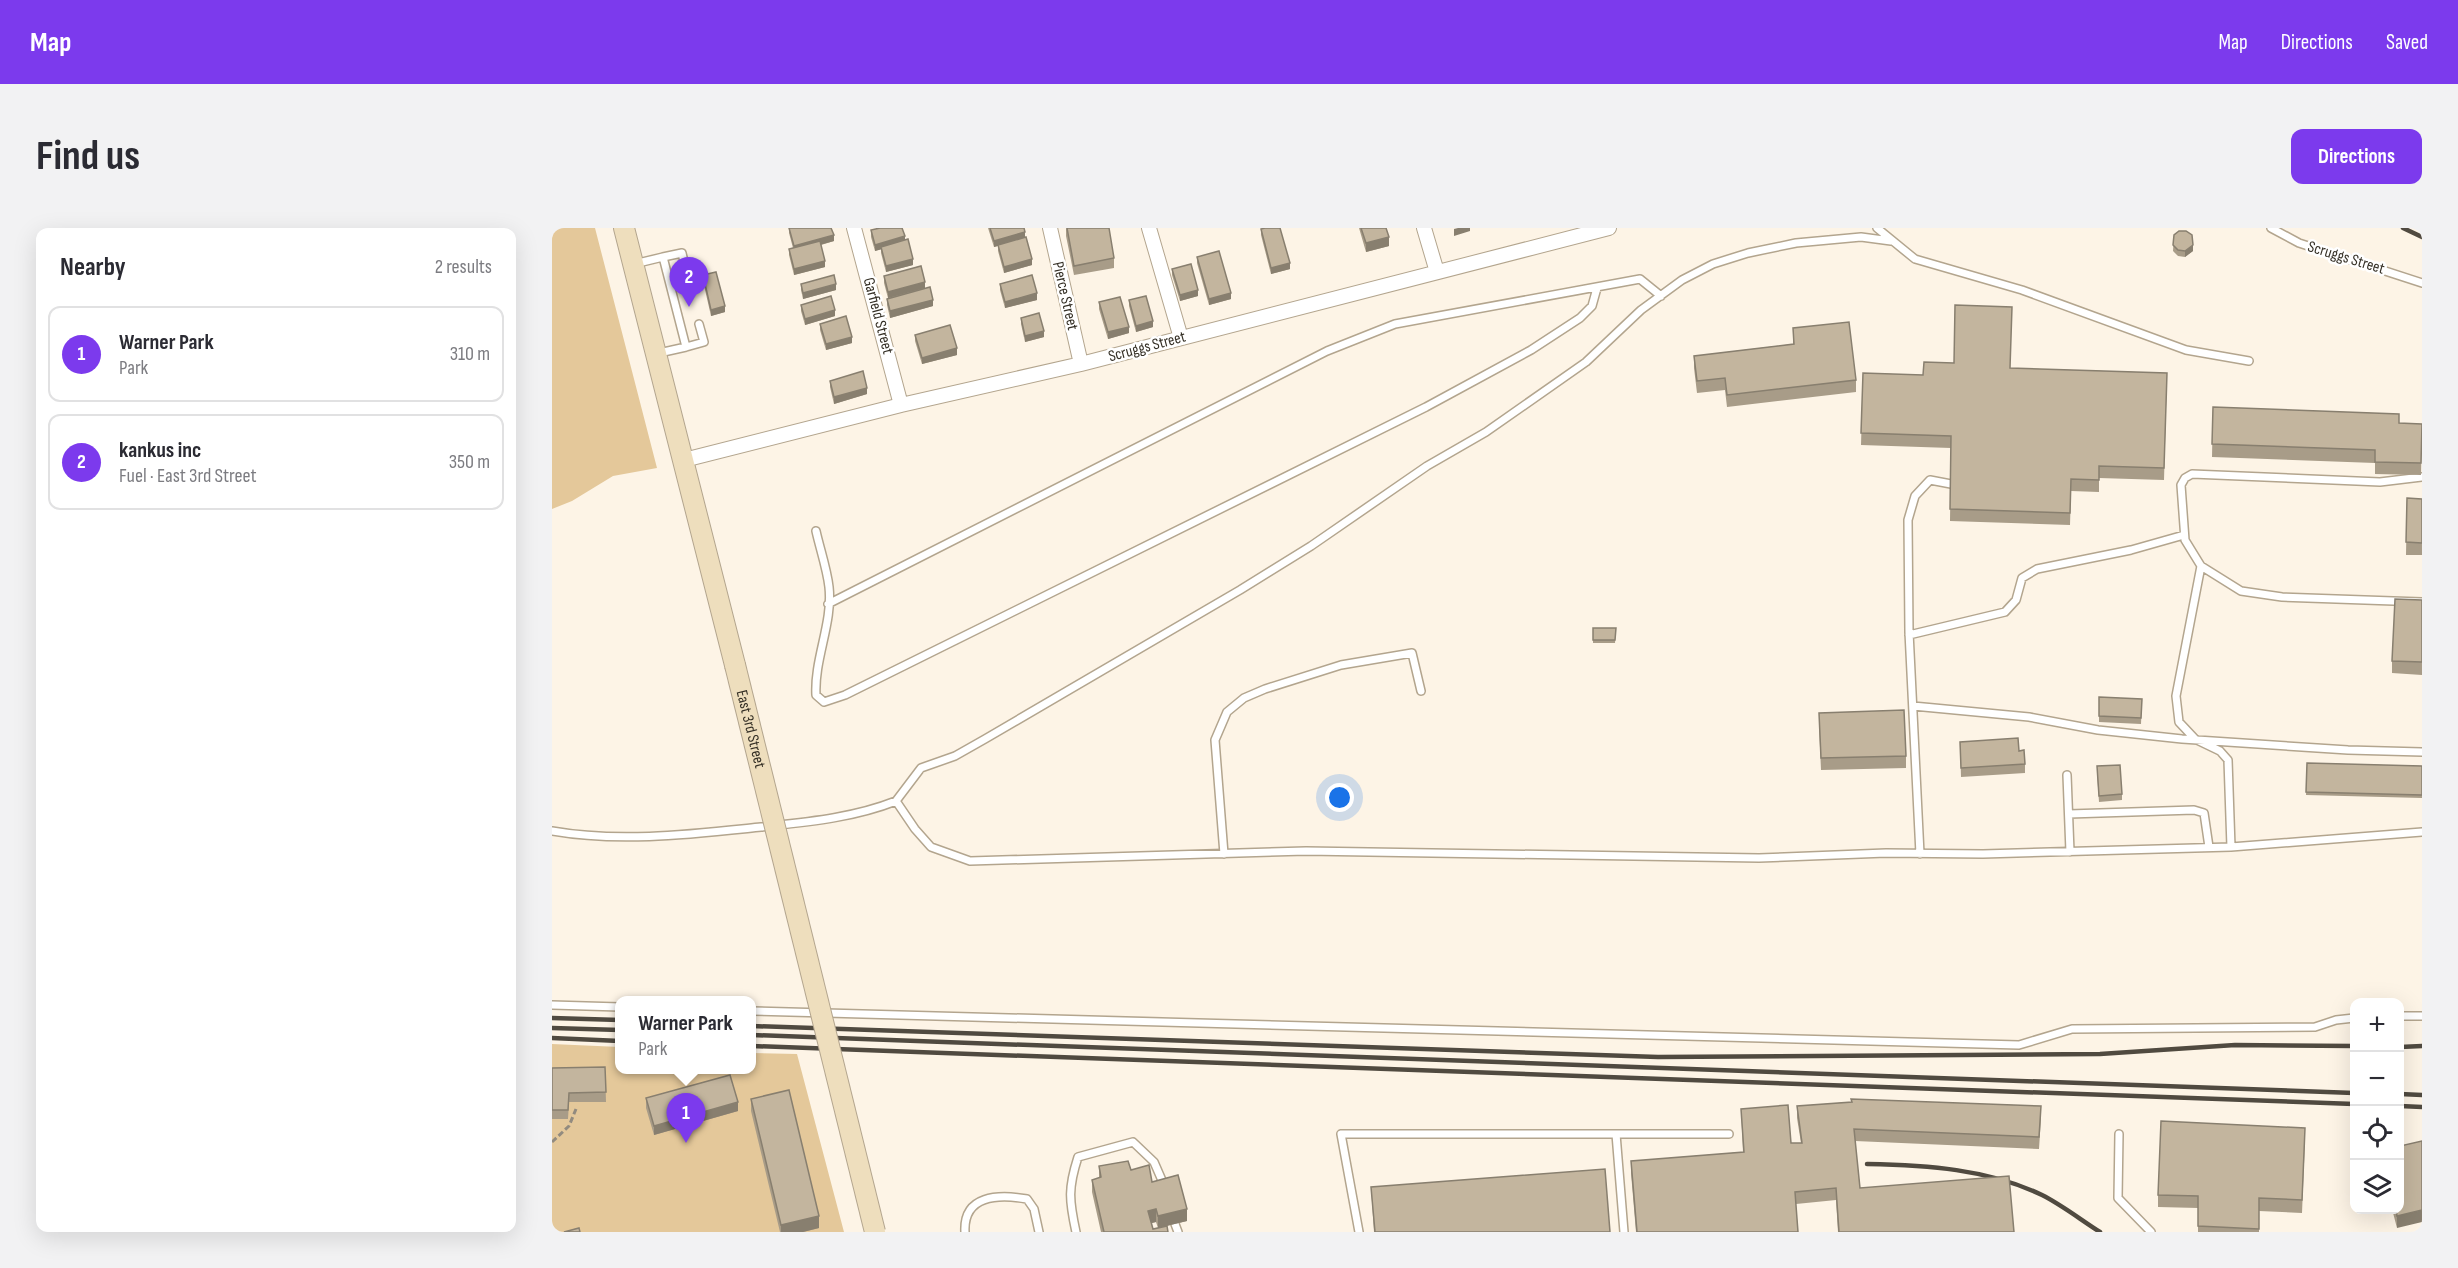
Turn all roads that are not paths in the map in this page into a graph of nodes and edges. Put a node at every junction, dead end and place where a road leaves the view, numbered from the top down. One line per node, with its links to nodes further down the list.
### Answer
1 (624, 228): 11 (main road, East 3rd Street)
2 (854, 228): 23 (street, Garfield Street)
3 (1050, 228): 22 (street, Pierce Street)
4 (1149, 228): 18 (street)
5 (1424, 228): 12 (street)
6 (1609, 228): 12 (street, Scruggs Street)
7 (1877, 228): 9 (lane)
8 (2271, 228): 14 (lane, Scruggs Street)
9 (1891, 241): 16 (lane); 21 (lane)
10 (663, 257): 11 (lane); 13 (lane); 19 (lane)
11 (633, 264): 20 (main road, East 3rd Street)
12 (1437, 272): 18 (street, Scruggs Street)
13 (689, 284)
14 (2422, 284)
15 (1596, 288): 16 (lane); 31 (lane); 31 (lane)
16 (1660, 296): 38 (lane)
17 (699, 324): 19 (lane)
18 (1180, 338): 22 (street, Scruggs Street)
19 (686, 347): 20 (lane)
20 (656, 354): 24 (main road, East 3rd Street)
21 (2249, 361)
22 (1081, 364): 23 (street, Scruggs Street)
23 (901, 405): 24 (street, Scruggs Street)
24 (684, 460): 58 (main road, East 3rd Street, bridge)
25 (2422, 477): 28 (lane)
26 (1951, 484): 32 (lane)
27 (816, 531): 31 (lane)
28 (2184, 535): 29 (lane); 32 (lane)
29 (2201, 566): 30 (lane); 35 (lane)
30 (2422, 602)
31 (828, 604)
32 (1909, 635): 34 (lane)
33 (1420, 691): 45 (lane)
34 (1912, 706): 35 (lane); 46 (lane)
35 (2195, 739): 36 (lane); 43 (lane)
36 (2422, 752)
37 (2067, 775): 39 (lane)
38 (896, 801): 40 (lane); 45 (lane)
39 (2069, 814): 42 (lane); 44 (lane)
40 (552, 831)
41 (2422, 832): 43 (lane)
42 (2209, 847): 43 (lane); 44 (lane)
43 (2231, 847)
44 (2070, 852): 46 (lane)
45 (1224, 854): 46 (lane)
46 (1920, 854)
47 (552, 1005): 48 (lane)
48 (615, 1007)
49 (756, 1011): 52 (lane)
50 (2404, 1016): 51 (lane)
51 (2422, 1016)
52 (2350, 1019)
53 (1616, 1134): 54 (lane); 63 (lane); 64 (lane)
54 (1729, 1134)
55 (2119, 1134): 65 (lane)
56 (1166, 1191): 61 (lane)
57 (1175, 1224): 62 (lane)
58 (875, 1232)
59 (965, 1232): 60 (lane)
60 (1039, 1232)
61 (1076, 1232)
62 (1178, 1232)
63 (1359, 1232)
64 (1624, 1232)
65 (2151, 1232)

